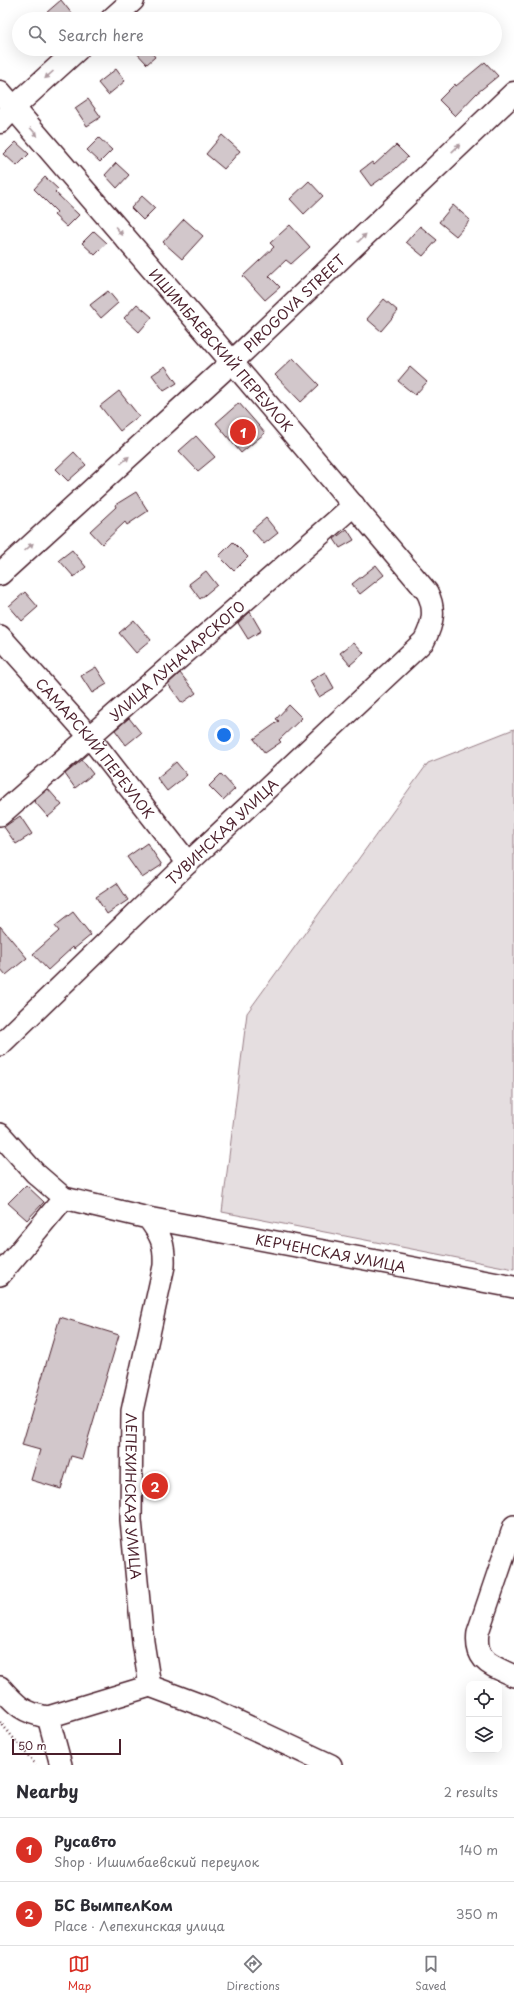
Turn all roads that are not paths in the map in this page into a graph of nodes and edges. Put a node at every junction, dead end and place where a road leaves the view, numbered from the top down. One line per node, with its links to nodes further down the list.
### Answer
1 (133, 0): 2 (main road)
2 (120, 12)
3 (69, 56): 5 (main road, one-way to 5)
4 (514, 93): 6 (main road, PIROGOVA STREET, one-way to 4)
5 (4, 107): 6 (main road, ИШИМБАЕВСКИЙ ПЕРЕУЛОК, one-way to 6)
6 (232, 362): 7 (street, ИШИМБАЕВСКИЙ ПЕРЕУЛОК); 8 (main road, PIROGOVA STREET, one-way to 6)
7 (354, 504): 9 (street, ИШИМБАЕВСКИЙ ПЕРЕУЛОК); 11 (street, УЛИЦА ЛУНАЧАРСКОГО)
8 (0, 574)
9 (433, 613): 13 (street, ТУВИНСКАЯ УЛИЦА)
10 (0, 636): 11 (street, САМАРСКИЙ ПЕРЕУЛОК)
11 (89, 736): 12 (street, УЛИЦА ЛУНАЧАРСКОГО); 13 (street, САМАРСКИЙ ПЕРЕУЛОК)
12 (0, 815)
13 (188, 863): 14 (street, ТУВИНСКАЯ УЛИЦА)
14 (0, 1045)
15 (0, 1134): 16 (street)
16 (64, 1198): 17 (street); 18 (street)
17 (148, 1218): 19 (street, КЕРЧЕНСКАЯ УЛИЦА); 22 (street, ЛЕПЕХИНСКАЯ УЛИЦА)
18 (0, 1275)
19 (514, 1287)
20 (514, 1526): 21 (street)
21 (514, 1676)
22 (150, 1686): 24 (street); 26 (street)
23 (0, 1687): 24 (street)
24 (48, 1717): 25 (street)
25 (61, 1765)
26 (331, 1765)

